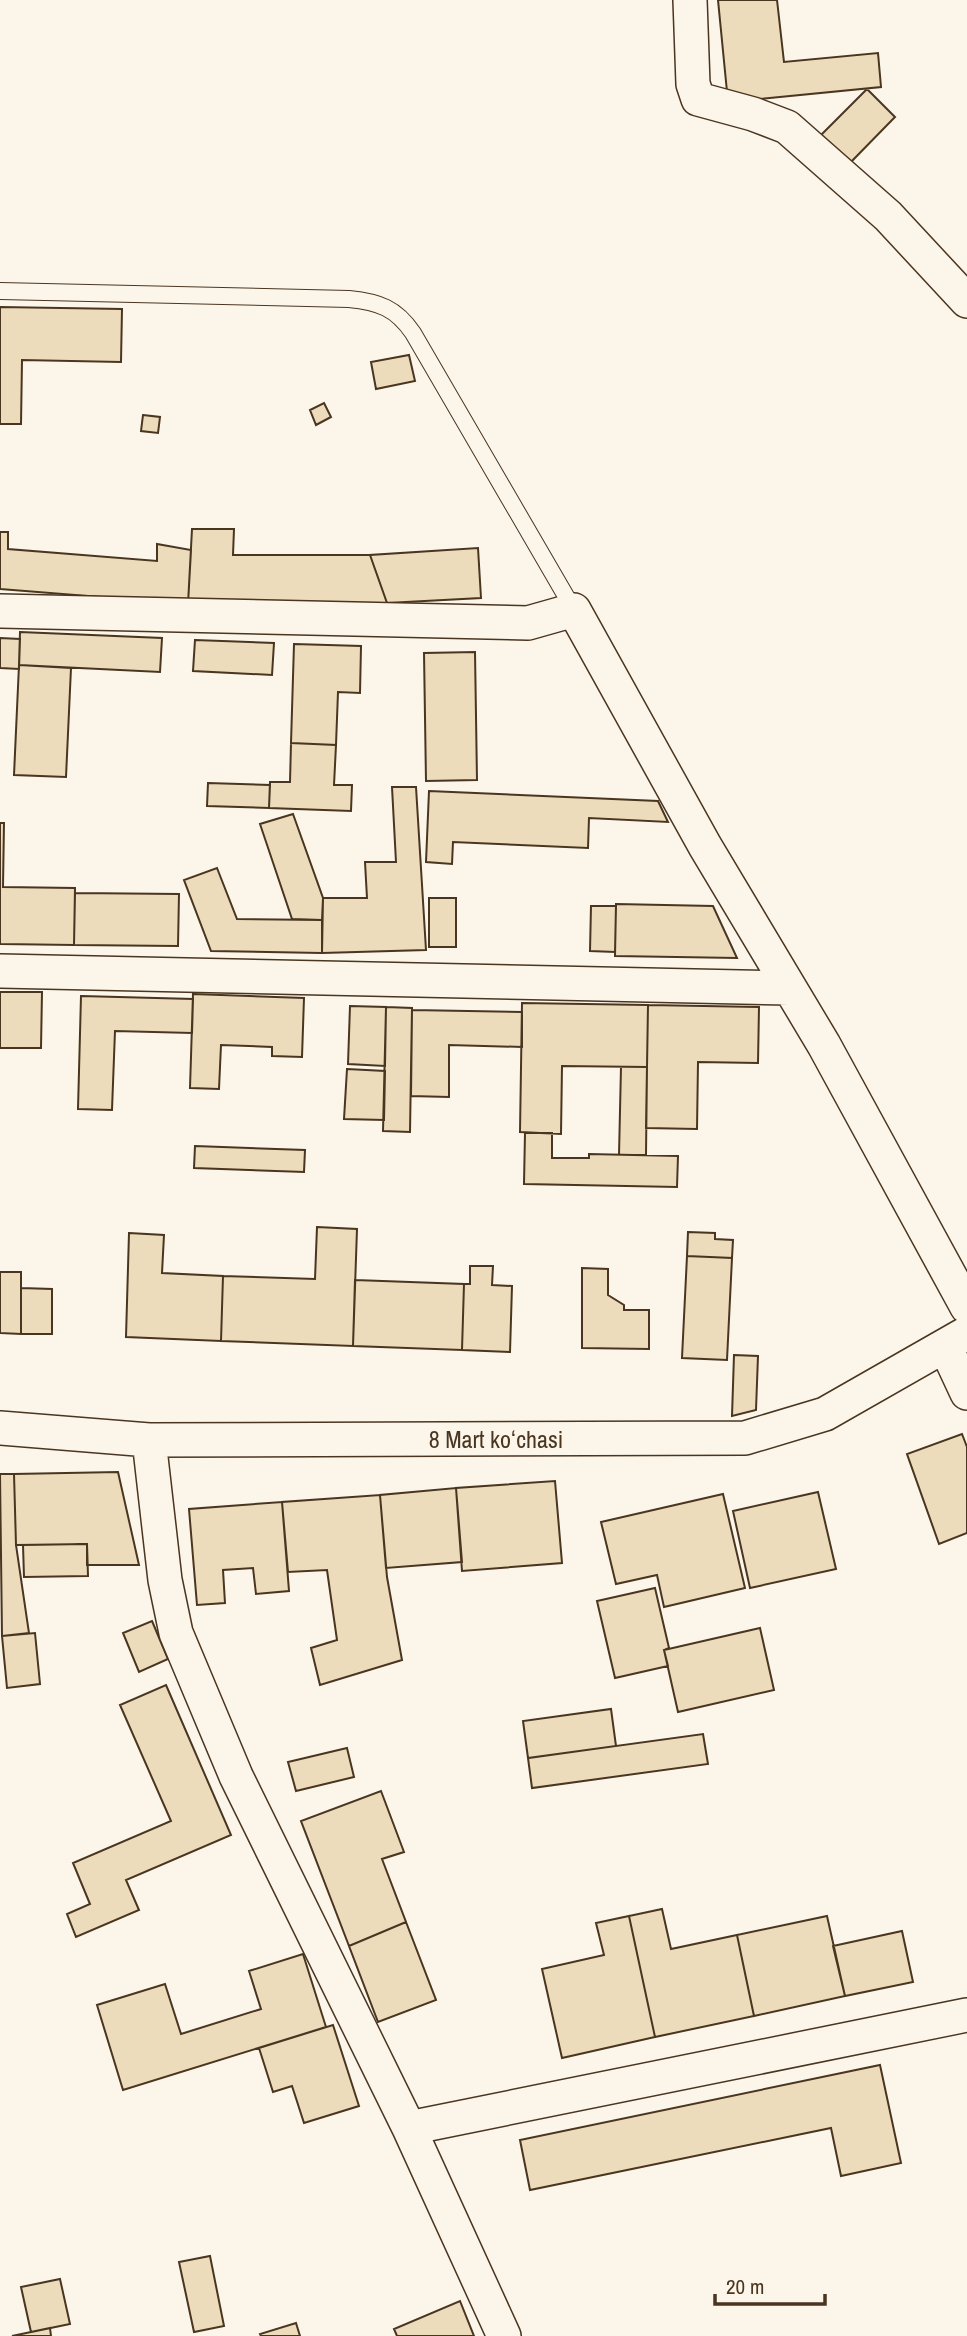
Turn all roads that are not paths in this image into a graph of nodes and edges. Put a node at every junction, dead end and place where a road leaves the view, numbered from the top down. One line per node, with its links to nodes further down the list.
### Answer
1 (691, 0): 3 (street)
2 (0, 291): 4 (lane)
3 (967, 301)
4 (574, 610): 5 (street); 7 (street)
5 (0, 611)
6 (0, 971): 7 (street)
7 (789, 988): 8 (street)
8 (967, 1307)
9 (956, 1340): 10 (street); 12 (street, 8 Mart koʻchasi)
10 (967, 1393)
11 (0, 1428): 12 (street, 8 Mart koʻchasi)
12 (149, 1440): 14 (street)
13 (967, 2015): 14 (street)
14 (409, 2128): 15 (street)
15 (504, 2336)

